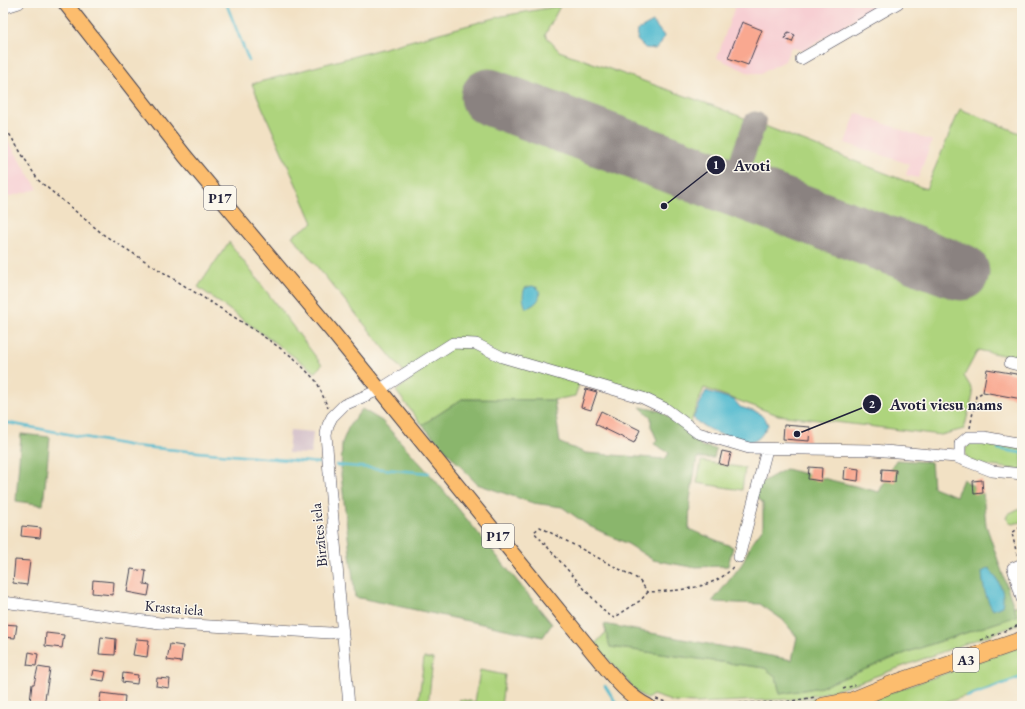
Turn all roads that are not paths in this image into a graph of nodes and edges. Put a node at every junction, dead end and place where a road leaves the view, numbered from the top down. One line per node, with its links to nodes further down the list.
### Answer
1 (19, 3): 4 (street)
2 (64, 3): 8 (main road, P17)
3 (898, 3): 5 (street)
4 (3, 8)
5 (801, 59)
6 (1010, 363): 7 (street)
7 (1022, 366)
8 (379, 390): 10 (street); 15 (street, Birzītes iela); 17 (main road, P17)
9 (1022, 444): 11 (street)
10 (767, 449): 11 (street); 13 (street)
11 (960, 458): 12 (street)
12 (1022, 474)
13 (739, 557)
14 (3, 602): 15 (street, Krasta iela)
15 (343, 631): 21 (street, Birzītes iela)
16 (1022, 640): 18 (highway, A3)
17 (618, 682): 20 (main road, P17); 22 (main road, P17)
18 (845, 699): 19 (highway, A3)
19 (821, 701)
20 (650, 702)
21 (349, 706)
22 (631, 706)

